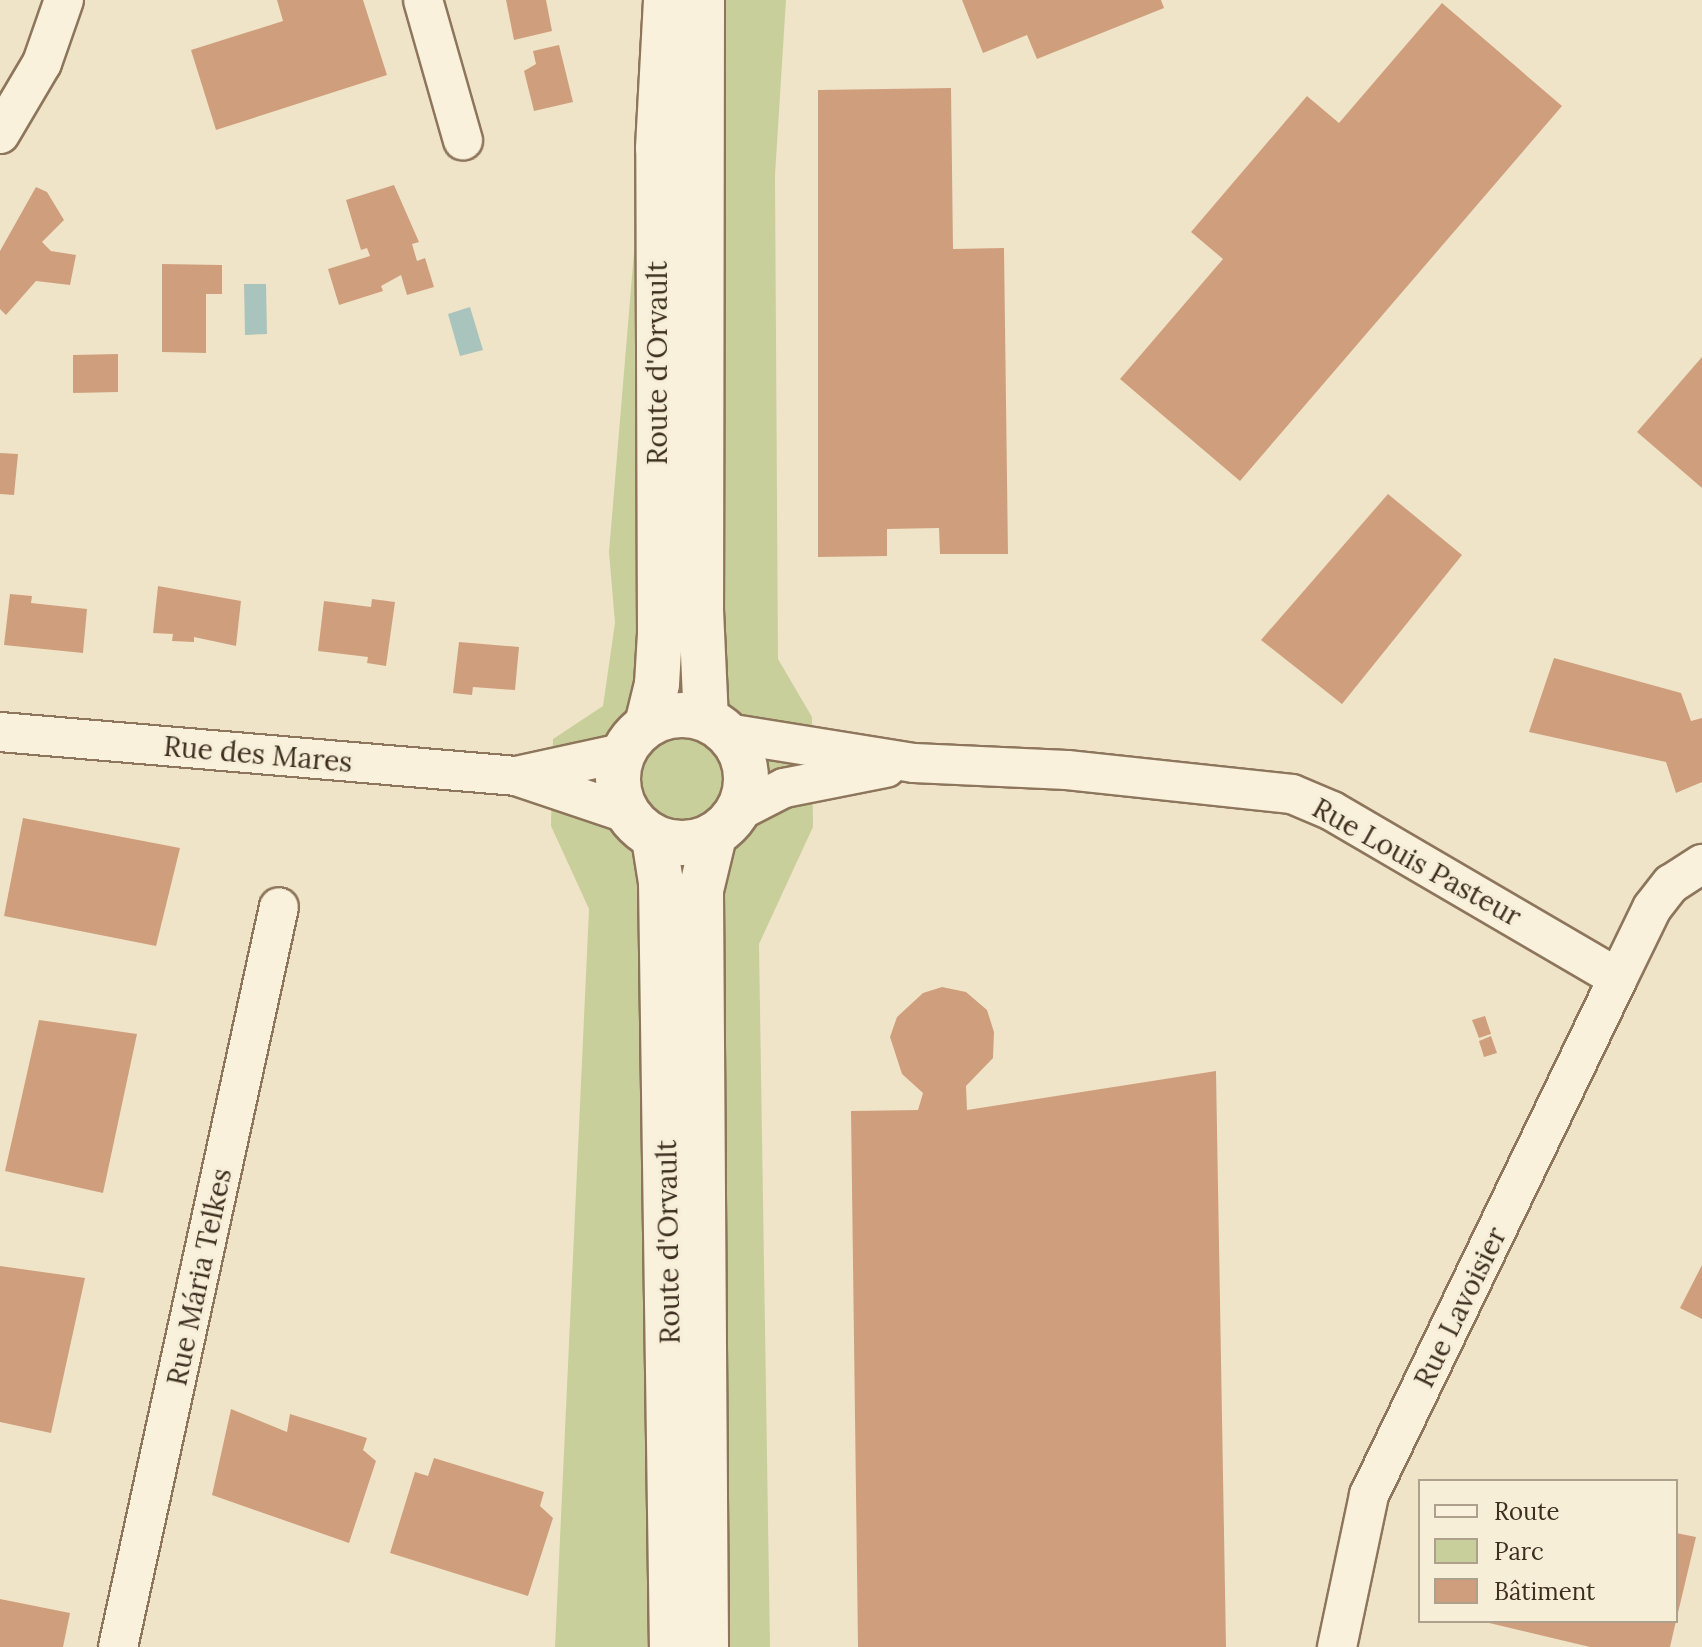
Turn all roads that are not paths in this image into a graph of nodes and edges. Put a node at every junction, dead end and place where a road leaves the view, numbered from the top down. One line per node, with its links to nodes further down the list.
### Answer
1 (64, 0): 5 (street)
2 (423, 0): 6 (street)
3 (666, 0): 9 (street, Route d'Orvault)
4 (702, 0): 7 (street, Route d'Orvault)
5 (0, 134)
6 (463, 140)
7 (716, 726): 9 (street); 10 (street, Rue Louis Pasteur); 12 (street)
8 (0, 732): 11 (street, Rue des Mares)
9 (634, 739): 11 (street, Rue des Mares); 13 (street)
10 (914, 763): 12 (street, Rue Louis Pasteur); 16 (street, Rue Louis Pasteur)
11 (516, 776): 13 (street, Rue des Mares)
12 (726, 824): 13 (street); 19 (street)
13 (640, 826): 18 (street, Route d'Orvault)
14 (1702, 864): 16 (street)
15 (279, 907): 17 (street, Rue Mária Telkes)
16 (1618, 978): 20 (street, Rue Lavoisier)
17 (118, 1647)
18 (672, 1647)
19 (706, 1647)
20 (1337, 1647)

